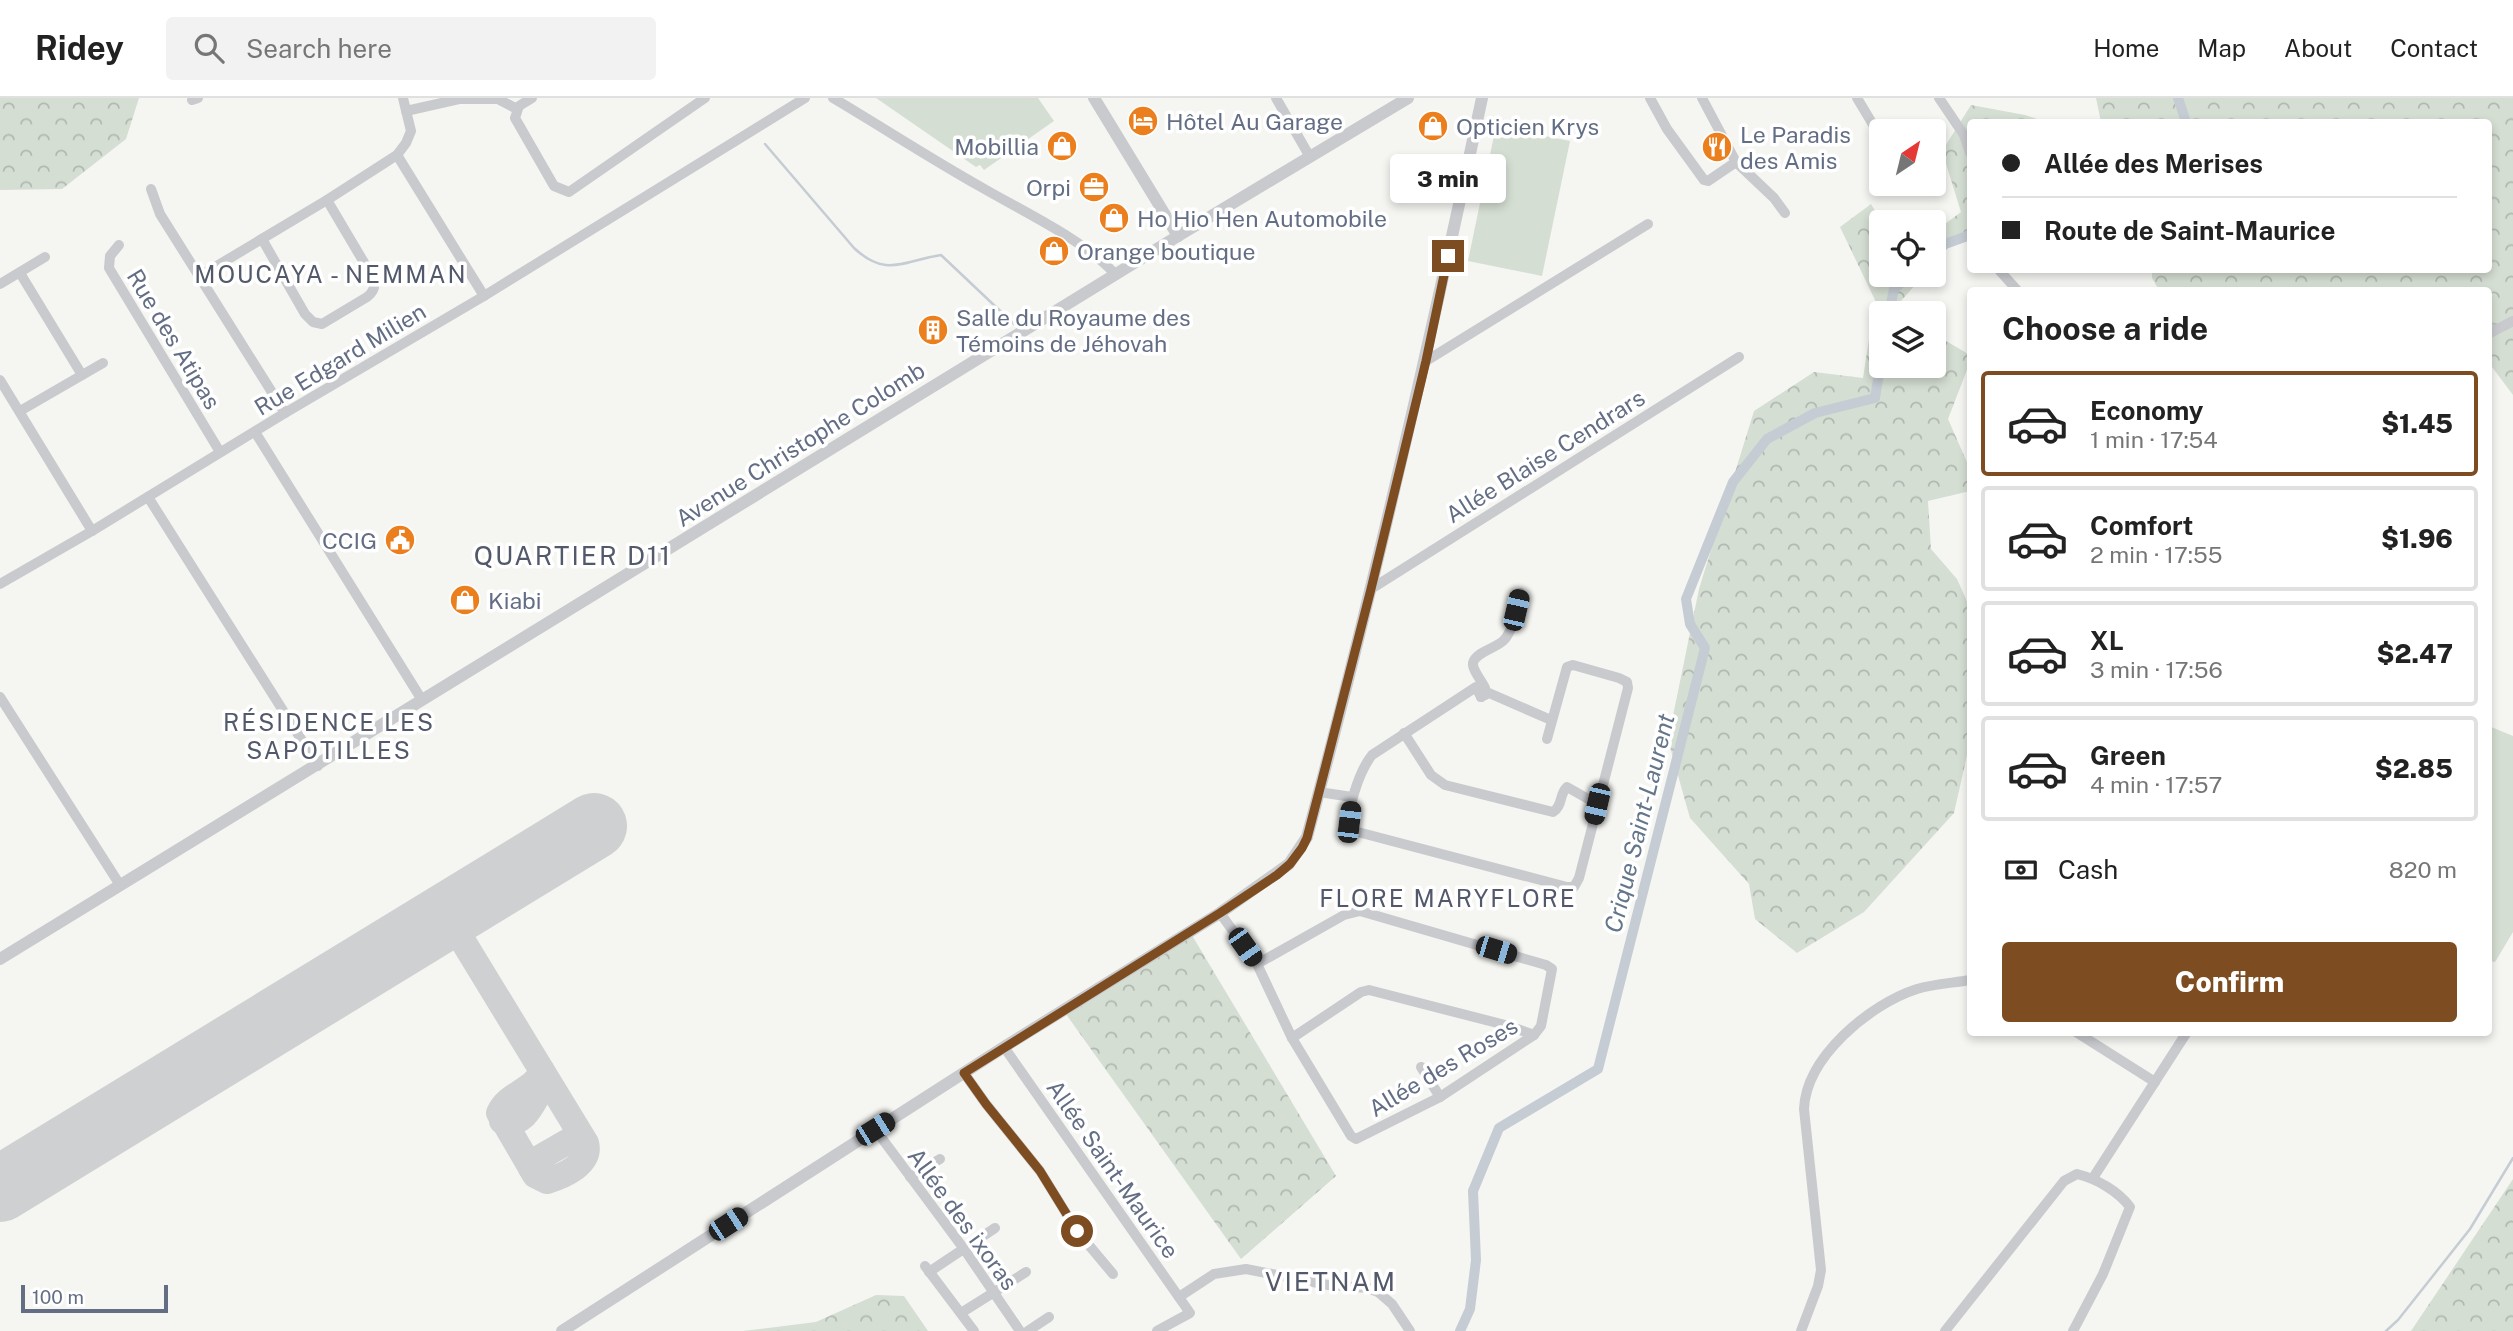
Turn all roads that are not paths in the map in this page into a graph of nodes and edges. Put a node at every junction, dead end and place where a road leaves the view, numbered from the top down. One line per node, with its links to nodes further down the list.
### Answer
1 (403, 98): 15 (street)
2 (533, 98): 14 (street)
3 (705, 98): 14 (street)
4 (805, 98): 35 (street, Rue Edgard Milien)
5 (833, 98): 31 (street)
6 (1094, 98): 25 (street)
7 (1276, 98): 19 (street)
8 (1408, 98): 19 (street, Avenue Christophe Colomb)
9 (1482, 98): 39 (street)
10 (1650, 98): 20 (street)
11 (1702, 98): 20 (street)
12 (1857, 98): 16 (street)
13 (1939, 98): 17 (street)
14 (517, 109): 15 (street)
15 (406, 111): 18 (street)
16 (1870, 119)
17 (1967, 144)
18 (397, 155): 22 (street); 35 (street)
19 (1310, 157): 25 (street, Avenue Christophe Colomb)
20 (1736, 162): 23 (street)
21 (151, 189): 32 (street)
22 (327, 200): 26 (street); 26 (street)
23 (1785, 213)
24 (1648, 224): 39 (street)
25 (1178, 236): 31 (street, Avenue Christophe Colomb)
26 (262, 239): 32 (street)
27 (119, 245): 46 (street, Rue des Atipas)
28 (45, 257): 29 (street)
29 (20, 273): 33 (street); 41 (street)
30 (2002, 273): 34 (street)
31 (1116, 275): 54 (street, Avenue Christophe Colomb)
32 (200, 276): 44 (street)
33 (0, 284)
34 (2014, 287)
35 (484, 296): 44 (street, Rue Edgard Milien)
36 (2513, 321): 37 (street)
37 (2492, 332)
38 (1739, 357): 50 (street, Allée Blaise Cendrars)
39 (1426, 361): 50 (street)
40 (103, 363): 41 (street)
41 (82, 376): 43 (street)
42 (0, 380): 43 (street)
43 (20, 411): 48 (street)
44 (285, 413): 45 (street, Rue Edgard Milien)
45 (255, 432): 46 (street, Rue Edgard Milien); 54 (street)
46 (220, 453): 47 (street, Rue Edgard Milien)
47 (148, 497): 48 (street, Rue Edgard Milien); 58 (street)
48 (92, 531): 49 (street, Rue Edgard Milien)
49 (0, 584)
50 (1371, 589): 59 (street)
51 (1520, 593): 52 (street)
52 (1481, 697): 55 (street); 56 (street)
53 (0, 698): 62 (street)
54 (422, 700): 58 (street, Avenue Christophe Colomb)
55 (1551, 720): 57 (street); 61 (street)
56 (1404, 733): 60 (street); 61 (street)
57 (1547, 739)
58 (318, 765): 62 (street, Avenue Christophe Colomb)
59 (1319, 792): 60 (street); 63 (street)
60 (1352, 797): 61 (street)
61 (1597, 804)
62 (120, 885): 64 (street, Avenue Christophe Colomb)
63 (1220, 913): 65 (street, Allée des Roses); 71 (street)
64 (0, 959)
65 (1257, 964): 67 (street, Allée des Roses); 70 (street, Allée des Roses)
66 (1967, 981): 94 (street)
67 (1534, 1035): 70 (street); 75 (street, Allée des Roses)
68 (2083, 1036): 74 (street)
69 (2184, 1036): 74 (street)
70 (1292, 1038): 75 (street, Allée des Roses)
71 (1004, 1047): 73 (street); 85 (street, Allée Saint-Maurice)
72 (1422, 1067): 75 (street)
73 (964, 1073): 76 (street); 83 (street)
74 (2154, 1082): 79 (street)
75 (1440, 1097)
76 (875, 1129): 78 (street, Allée des ixoras); 88 (street)
77 (940, 1159): 78 (street)
78 (910, 1177): 81 (street, Allée des ixoras)
79 (2093, 1178): 95 (street); 96 (street)
80 (995, 1228): 81 (street)
81 (964, 1249): 84 (street, Allée des ixoras); 86 (street)
82 (1026, 1272): 84 (street)
83 (1114, 1274)
84 (992, 1292): 86 (street); 90 (street, Allée des ixoras)
85 (1179, 1297): 92 (street, Allée Saint-Maurice); 93 (street)
86 (961, 1313): 89 (street)
87 (1049, 1317): 91 (street)
88 (562, 1331)
89 (974, 1331)
90 (1020, 1331)
91 (1028, 1331)
92 (1157, 1331)
93 (1410, 1331)
94 (1801, 1331)
95 (1945, 1331)
96 (2073, 1331)

